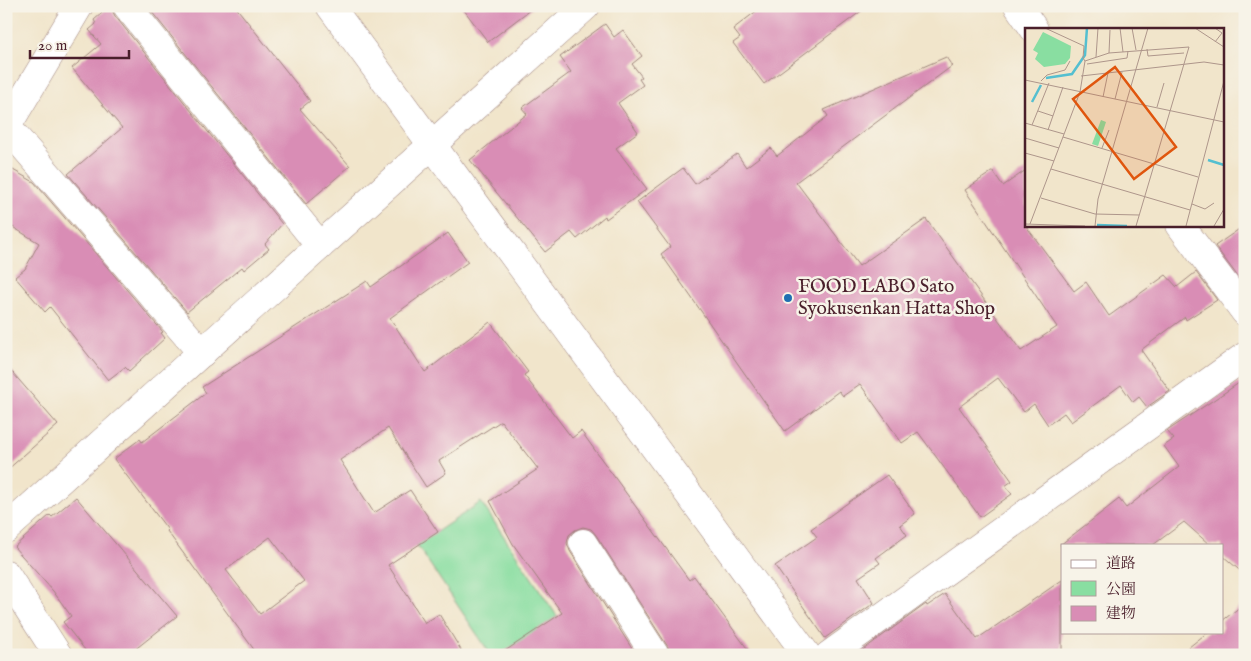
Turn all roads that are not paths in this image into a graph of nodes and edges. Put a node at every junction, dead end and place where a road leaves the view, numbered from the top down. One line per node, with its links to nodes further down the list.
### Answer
1 (79, 6): 7 (street)
2 (127, 6): 10 (street)
3 (330, 6): 8 (street)
4 (586, 6): 8 (street)
5 (1018, 6): 6 (street)
6 (1033, 28)
7 (7, 127): 12 (street)
8 (432, 146): 10 (street); 19 (street)
9 (1181, 226): 11 (street)
10 (320, 246): 12 (street)
11 (1245, 312)
12 (202, 353): 14 (street)
13 (1245, 356): 20 (street)
14 (6, 529)
15 (583, 543): 18 (street)
16 (6, 574): 17 (street)
17 (58, 655)
18 (656, 655)
19 (808, 655)
20 (829, 655)

